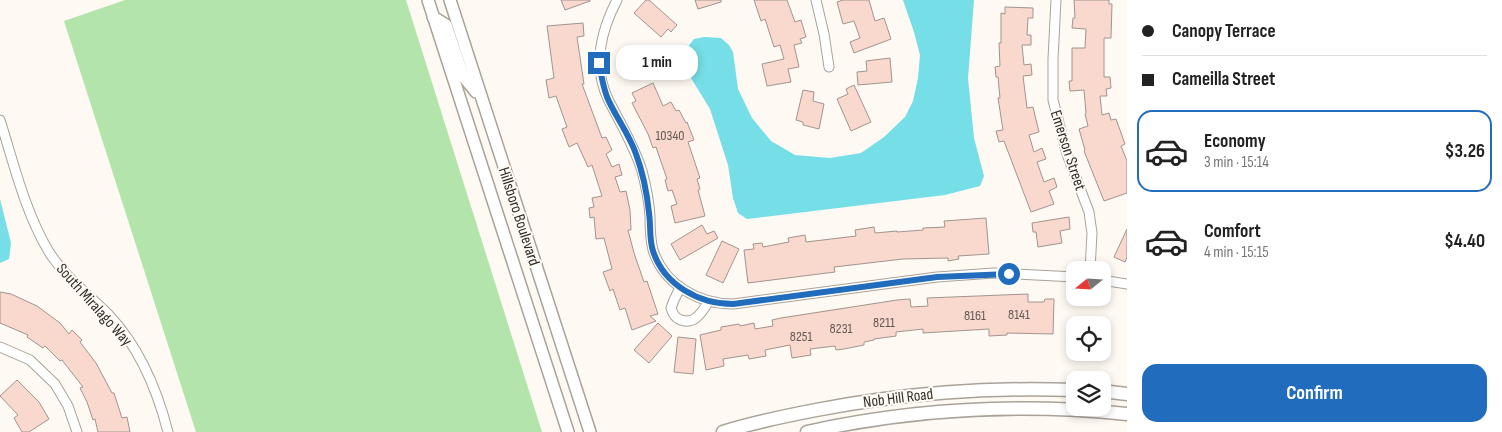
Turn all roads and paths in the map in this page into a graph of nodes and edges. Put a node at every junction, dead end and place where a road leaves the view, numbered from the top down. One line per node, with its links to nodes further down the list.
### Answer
1 (428, 0): 6 (street, Hillsboro Boulevard)
2 (617, 0): 14 (street)
3 (816, 0): 7 (street)
4 (1056, 0): 10 (street, Emerson Street)
5 (447, 2): 8 (street, Hillsboro Boulevard)
6 (433, 17): 8 (street); 23 (street, Hillsboro Boulevard)
7 (829, 67)
8 (481, 97): 24 (street, Hillsboro Boulevard)
9 (0, 120): 22 (street, South Miralago Way)
10 (1090, 261)
11 (1066, 277): 15 (street)
12 (1111, 281): 13 (street)
13 (1127, 284)
14 (680, 288): 15 (street); 15 (street)
15 (708, 302)
16 (0, 347): 21 (street)
17 (1066, 390): 25 (main road, Nob Hill Road)
18 (1111, 392): 19 (main road)
19 (1127, 394)
20 (1127, 414): 26 (main road, Nob Hill Road)
21 (77, 432)
22 (168, 432)
23 (568, 432)
24 (590, 432)
25 (724, 432)
26 (807, 432)

